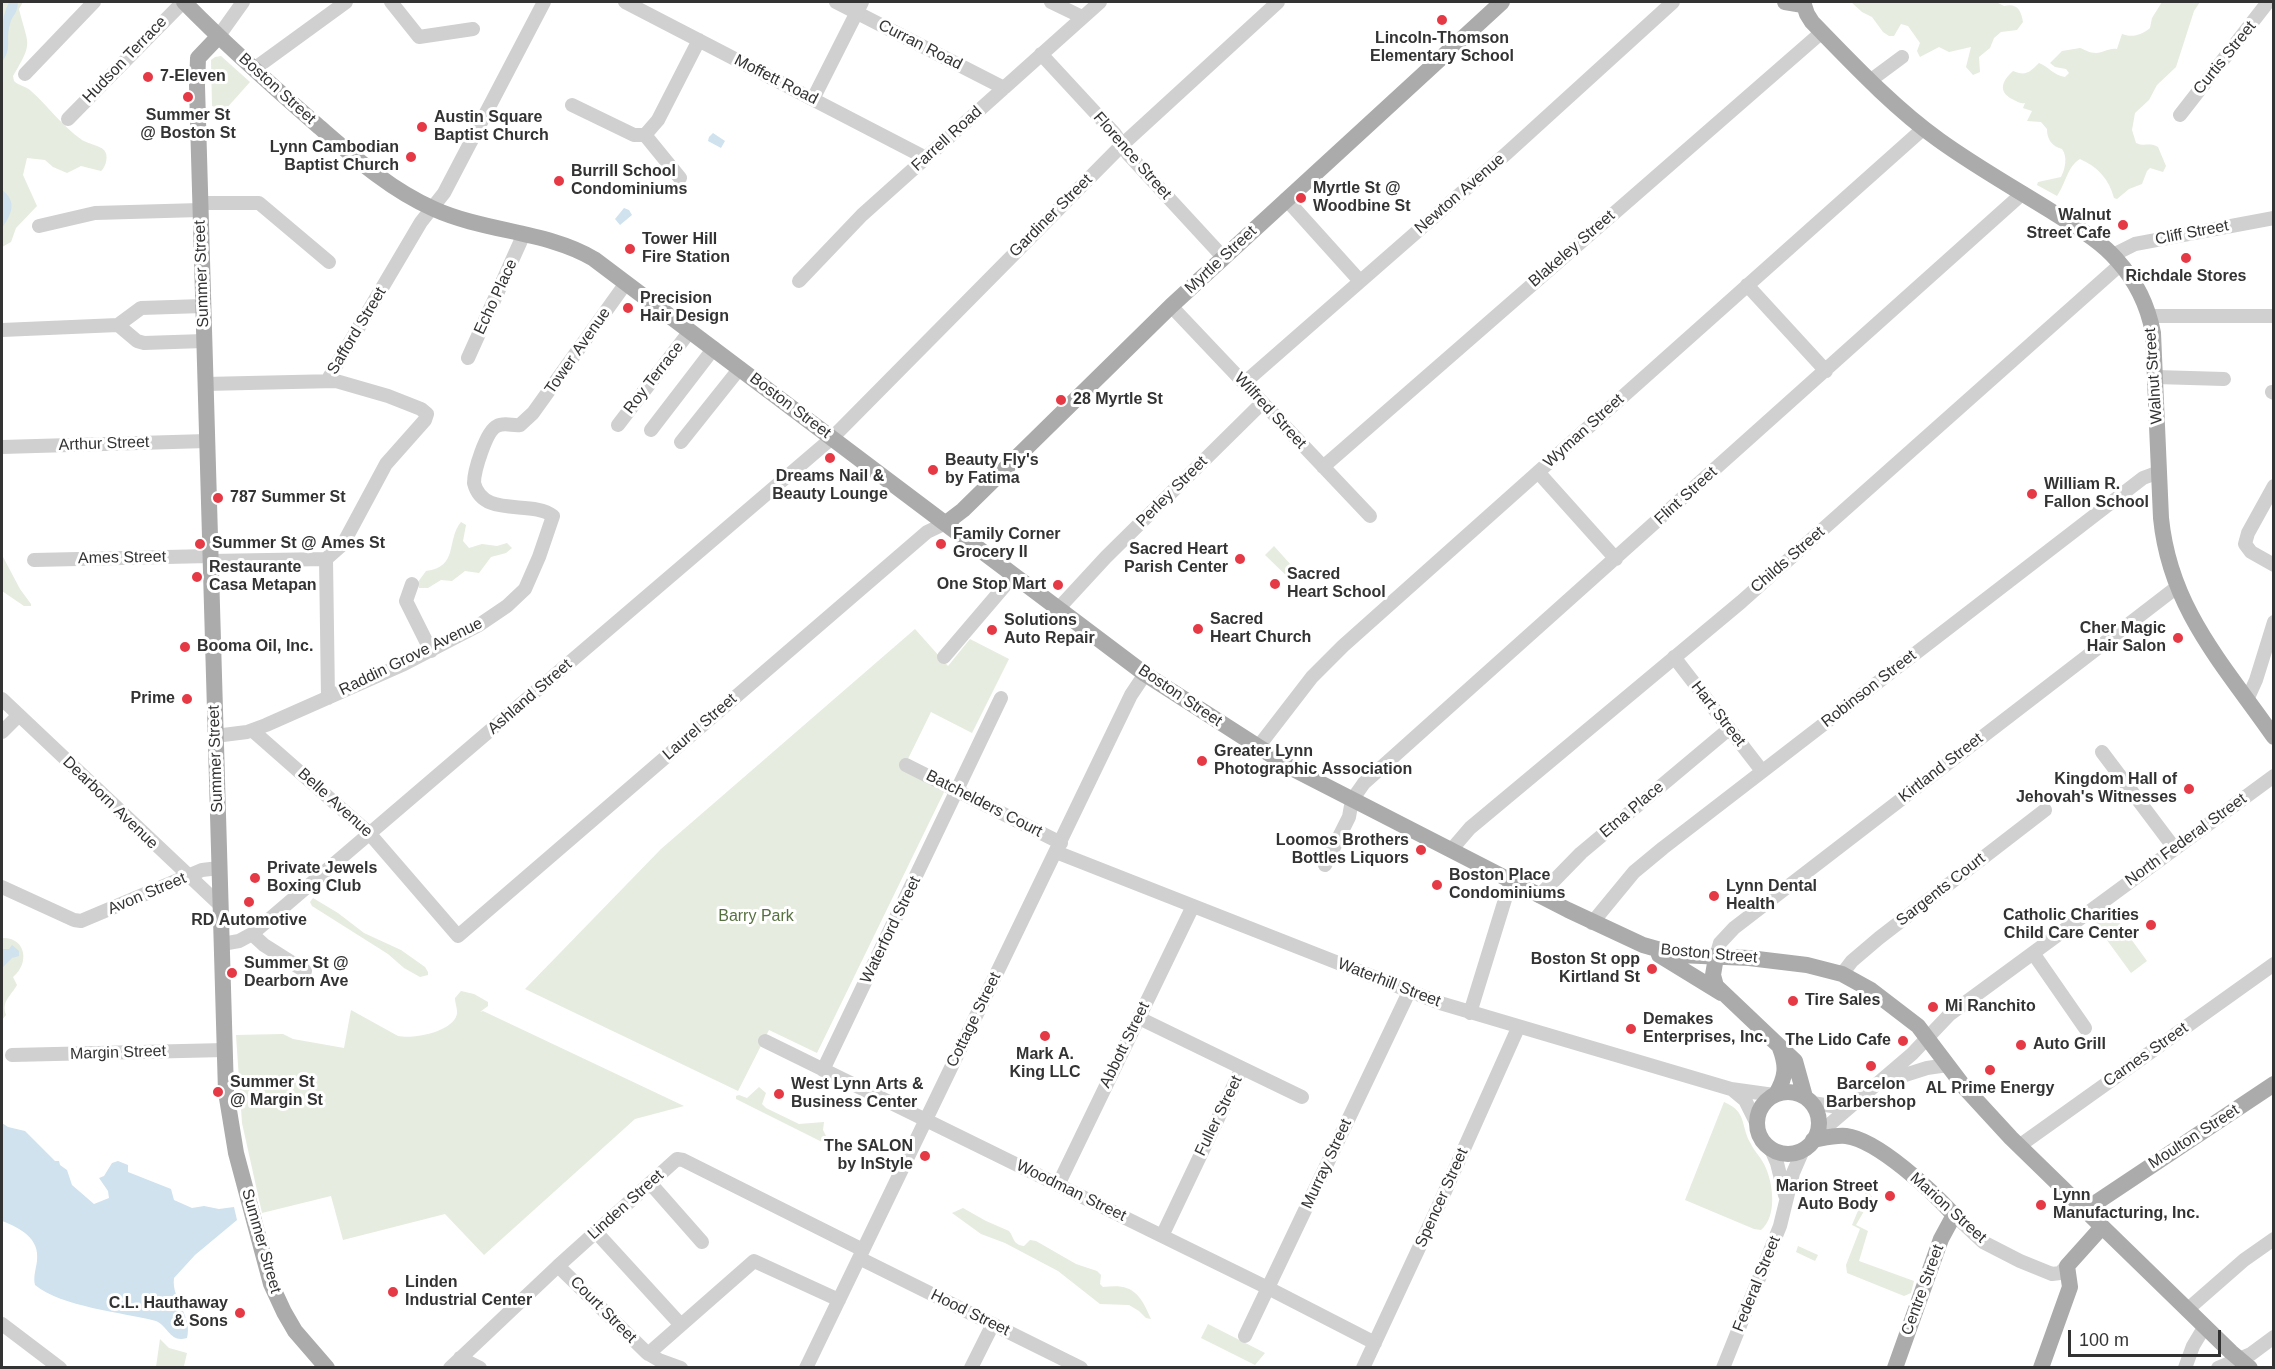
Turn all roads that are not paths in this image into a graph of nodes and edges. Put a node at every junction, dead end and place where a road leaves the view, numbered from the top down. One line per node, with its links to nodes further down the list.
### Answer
1 (94, 2): 26 (street)
2 (183, 2): 21 (main road, Boston Street); 32 (street, Hudson Terrace)
3 (243, 2): 21 (street)
4 (346, 2): 25 (street)
5 (391, 2): 19 (street)
6 (544, 2): 41 (street, Safford Street)
7 (625, 2): 22 (street, Moffett Road)
8 (836, 2): 17 (street, Curran Road)
9 (1051, 2): 18 (street)
10 (1100, 2): 18 (street, Farrell Road)
11 (1278, 2): 35 (street, Gardiner Street)
12 (1502, 2): 39 (main road, Myrtle Street)
13 (1673, 2): 48 (street, Newton Avenue)
14 (1785, 2): 16 (main road)
15 (2268, 2): 31 (street, Curtis Street)
16 (1803, 3): 20 (main road, Walnut Street)
17 (860, 7): 28 (street, Curran Road); 29 (street)
18 (1082, 17): 23 (street, Farrell Road)
19 (473, 29)
20 (1822, 32): 27 (main road, Walnut Street); 76 (street, Blakeley Street)
21 (218, 37): 25 (main road, Boston Street); 40 (main road, Summer Street)
22 (699, 40): 29 (street, Moffett Road); 34 (street)
23 (1041, 54): 28 (street, Farrell Road); 35 (street, Florence Street)
24 (1902, 57): 27 (street)
25 (254, 69): 41 (main road, Boston Street)
26 (25, 74)
27 (1871, 80): 33 (main road, Walnut Street)
28 (1004, 88): 36 (street, Farrell Road)
29 (813, 99): 36 (street, Moffett Road)
30 (572, 105): 34 (street)
31 (2180, 115)
32 (68, 118)
33 (1924, 128): 38 (main road, Walnut Street); 51 (street, Wyman Street)
34 (645, 135): 37 (street)
35 (1122, 145): 45 (street, Florence Street); 72 (street, Gardiner Street)
36 (926, 158): 49 (street, Farrell Road)
37 (680, 178)
38 (2023, 193): 46 (main road, Walnut Street); 63 (street, Flint Street)
39 (1286, 199): 45 (main road, Myrtle Street); 48 (street)
40 (200, 206): 43 (street); 47 (street); 52 (main road, Summer Street)
41 (432, 208): 44 (main road, Boston Street); 66 (street, Safford Street)
42 (2274, 218): 46 (street, Cliff Street)
43 (39, 225)
44 (524, 236): 50 (main road, Boston Street); 61 (street, Echo Place)
45 (1223, 257): 53 (main road, Myrtle Street)
46 (2117, 260): 55 (main road, Walnut Street); 95 (street, Childs Street)
47 (328, 262)
48 (1359, 280): 67 (street, Newton Avenue)
49 (798, 281)
50 (626, 283): 58 (main road, Boston Street); 80 (street, Tower Avenue)
51 (1747, 285): 63 (street); 77 (street, Wyman Street)
52 (203, 306): 56 (street); 59 (main road, Summer Street)
53 (1171, 306): 67 (street, Wilfred Street); 82 (main road, Myrtle Street)
54 (2274, 315): 55 (street)
55 (2149, 316): 64 (main road, Walnut Street)
56 (118, 325): 57 (street); 59 (street)
57 (2, 330)
58 (690, 331): 60 (main road, Boston Street); 70 (street, Roy Terrace)
59 (204, 341): 68 (main road, Summer Street)
60 (714, 348): 62 (main road, Boston Street); 71 (street)
61 (468, 358)
62 (740, 368): 72 (main road, Boston Street); 74 (street)
63 (1826, 371): 85 (street, Flint Street)
64 (2156, 377): 65 (street); 78 (main road, Walnut Street)
65 (2224, 379)
66 (327, 381): 68 (street, Safford Street); 84 (street)
67 (1244, 383): 69 (street, Wilfred Street)
68 (205, 384): 73 (main road, Summer Street)
69 (1262, 403): 76 (street, Wilfred Street); 91 (street, Perley Street)
70 (618, 425)
71 (651, 430)
72 (832, 438): 82 (main road, Boston Street); 115 (street, Ashland Street)
73 (207, 441): 75 (street, Arthur Street); 83 (main road, Summer Street)
74 (681, 442)
75 (2, 447)
76 (1323, 466): 81 (street, Wilfred Street)
77 (1538, 472): 85 (street); 107 (street, Wyman Street)
78 (2159, 472): 90 (main road, Walnut Street); 110 (street, Robinson Street)
79 (2274, 486): 87 (street)
80 (552, 516): 93 (street, Raddin Grove Avenue)
81 (1370, 516)
82 (946, 523): 88 (main road, Boston Street); 129 (street, Laurel Street)
83 (210, 559): 84 (street, Ames Street); 86 (street, Ames Street); 105 (main road, Summer Street)
84 (326, 559): 97 (street)
85 (1616, 559): 113 (street, Flint Street)
86 (34, 560)
87 (2274, 564)
88 (1014, 575): 91 (main road, Boston Street); 94 (street)
89 (412, 584): 93 (street)
90 (2176, 587): 100 (main road, Walnut Street); 133 (street, Kirtland Street)
91 (1058, 609): 96 (main road, Boston Street)
92 (2274, 622): 100 (street)
93 (431, 651): 97 (street, Raddin Grove Avenue)
94 (944, 657)
95 (1674, 657): 102 (street, Hart Street); 117 (street, Childs Street)
96 (1145, 674): 107 (main road, Boston Street); 116 (street, Cottage Street)
97 (328, 698): 103 (street, Raddin Grove Avenue)
98 (1001, 698): 112 (street, Waterford Street)
99 (2, 699): 101 (street, Dearborn Avenue)
100 (2247, 700): 106 (main road, Walnut Street)
101 (19, 715): 104 (street); 121 (street, Dearborn Avenue)
102 (1729, 729): 110 (street, Hart Street); 124 (street, Etna Place)
103 (253, 731): 105 (street, Raddin Grove Avenue); 115 (street, Belle Avenue)
104 (2, 732)
105 (215, 736): 120 (main road, Summer Street)
106 (2274, 737)
107 (1258, 747): 113 (main road, Boston Street)
108 (2102, 752): 118 (street)
109 (906, 765): 112 (street, Batchelders Court)
110 (1762, 771): 127 (street, Robinson Street)
111 (2274, 776): 118 (street, North Federal Street)
112 (956, 790): 116 (street, Batchelders Court); 150 (street, Waterford Street)
113 (1352, 800): 117 (main road, Boston Street); 119 (street)
114 (2044, 810): 136 (street, Sargents Court)
115 (369, 834): 128 (street, Ashland Street); 129 (street, Belle Avenue)
116 (1058, 847): 126 (street, Waterhill Street); 158 (street, Cottage Street)
117 (1452, 849): 122 (main road, Boston Street)
118 (2175, 849): 132 (street, North Federal Street)
119 (1325, 866)
120 (219, 868): 121 (street, Avon Street); 125 (main road, Summer Street)
121 (188, 876): 123 (street, Avon Street); 125 (street, Dearborn Avenue)
122 (1511, 880): 124 (main road, Boston Street); 139 (street)
123 (2, 886)
124 (1539, 896): 127 (main road, Boston Street)
125 (220, 905): 130 (main road, Summer Street)
126 (1193, 906): 137 (street, Waterhill Street); 140 (street, Abbott Street)
127 (1592, 922): 131 (main road, Boston Street)
128 (252, 934): 130 (street, Ashland Street); 135 (street)
129 (458, 936)
130 (222, 944): 146 (main road, Summer Street)
131 (1643, 945): 133 (main road, Boston Street); 138 (main road)
132 (2032, 953): 142 (street); 143 (street, North Federal Street)
133 (1716, 957): 136 (main road, Boston Street); 138 (main road)
134 (2274, 964): 161 (street, Carnes Street)
135 (305, 971)
136 (1842, 974): 143 (main road, Boston Street)
137 (1409, 992): 139 (street, Waterhill Street); 176 (street, Murray Street)
138 (1722, 993): 145 (main road)
139 (1470, 1013): 141 (street, Waterhill Street)
140 (1138, 1018): 149 (street, Fuller Street); 164 (street, Abbott Street)
141 (1518, 1028): 153 (street, Waterhill Street); 185 (street, Spencer Street)
142 (2085, 1028)
143 (1928, 1036): 148 (main road, Boston Street); 151 (street, Federal Street)
144 (765, 1041): 150 (street, Woodman Street)
145 (1780, 1047): 154 (main road); 156 (main road)
146 (225, 1050): 147 (street, Margin Street); 190 (main road, Summer Street)
147 (12, 1055)
148 (1948, 1065): 151 (street, Federal Street); 161 (main road, Boston Street)
149 (1242, 1068): 155 (street); 170 (street, Fuller Street)
150 (823, 1070): 158 (street, Woodman Street)
151 (1878, 1084): 157 (street, Federal Street)
152 (2274, 1084): 166 (main road, Moulton Street)
153 (1731, 1089): 154 (street, Waterhill Street); 159 (street)
154 (1775, 1095): 156 (main road); 159 (main road)
155 (1302, 1097)
156 (1809, 1100): 157 (street, Federal Street); 160 (main road)
157 (1856, 1101): 160 (street, Federal Street)
158 (926, 1120): 164 (street, Woodman Street); 173 (street, Cottage Street)
159 (1757, 1124): 162 (main road)
160 (1811, 1142): 162 (main road); 165 (street, Federal Street); 167 (main road, Marion Street)
161 (2019, 1146): 166 (main road, Boston Street)
162 (1770, 1148): 165 (street, Federal Street)
163 (650, 1183): 169 (street, Linden Street); 172 (street); 173 (street, Linden Street)
164 (1058, 1185): 170 (street, Woodman Street)
165 (1786, 1200): 197 (street, Federal Street)
166 (2085, 1210): 168 (main road, Boston Street)
167 (1954, 1215): 175 (street, Marion Street); 198 (main road, Centre Street)
168 (2102, 1227): 175 (main road); 178 (main road, Boston Street)
169 (596, 1232): 174 (street, Linden Street); 179 (street)
170 (1162, 1236): 176 (street, Woodman Street)
171 (2274, 1239): 178 (street)
172 (702, 1242)
173 (861, 1254): 177 (street, Cottage Street); 180 (street, Hood Street)
174 (558, 1266): 186 (street, Court Street); 187 (street, Linden Street)
175 (2067, 1266): 199 (main road)
176 (1268, 1288): 183 (street, Murray Street); 185 (street, Woodman Street)
177 (839, 1300): 179 (street); 193 (street, Cottage Street)
178 (2188, 1309): 181 (main road, Boston Street)
179 (681, 1324): 186 (street)
180 (993, 1324): 194 (street); 195 (street, Hood Street)
181 (2205, 1326): 188 (main road, Boston Street); 200 (street)
182 (2, 1329): 189 (street)
183 (1245, 1336)
184 (2274, 1337): 188 (street)
185 (1375, 1343): 196 (street, Spencer Street)
186 (648, 1354): 192 (street, Court Street)
187 (455, 1363): 191 (street)
188 (2245, 1364): 201 (street)
189 (60, 1368)
190 (327, 1368)
191 (480, 1368)
192 (681, 1368)
193 (806, 1368)
194 (971, 1368)
195 (1081, 1368)
196 (1363, 1368)
197 (1724, 1368)
198 (1895, 1368)
199 (2041, 1368)
200 (2185, 1368)
201 (2218, 1368)

